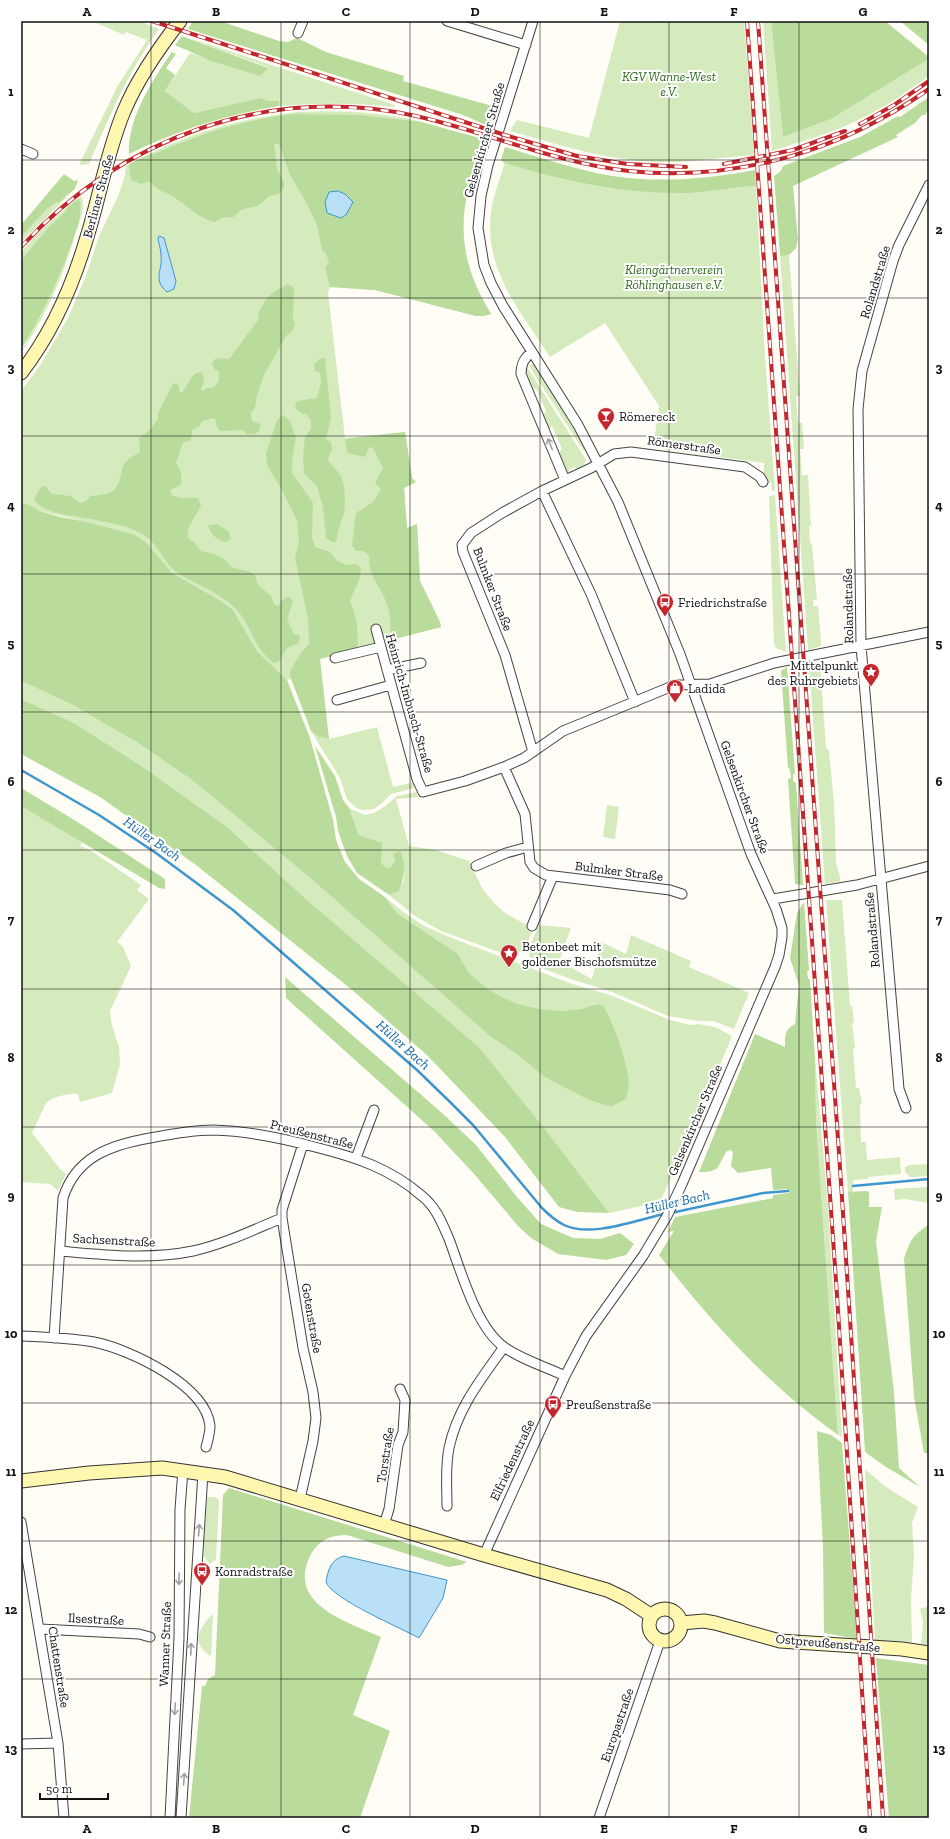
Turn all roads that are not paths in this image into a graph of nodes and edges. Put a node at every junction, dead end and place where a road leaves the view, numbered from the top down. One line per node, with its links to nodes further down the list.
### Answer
1 (180, 21): 11 (street, Berliner Straße)
2 (303, 21): 5 (street)
3 (447, 21): 6 (street)
4 (534, 21): 6 (street, Gelsenkircher Straße)
5 (298, 33)
6 (526, 45): 10 (street, Gelsenkircher Straße)
7 (21, 149): 8 (street)
8 (33, 154)
9 (929, 185): 18 (street, Rolandstraße)
10 (532, 352): 12 (street, Gelsenkircher Straße); 13 (street, one-way to 10)
11 (21, 373)
12 (599, 464): 13 (street, Bulmker Straße); 14 (street, Römerstraße); 23 (street, Gelsenkircher Straße)
13 (565, 480): 15 (street, Bulmker Straße)
14 (763, 482)
15 (542, 491): 26 (street); 27 (street, Bulmker Straße)
16 (376, 629): 19 (street, Heinrich-Imbusch-Straße)
17 (929, 632): 18 (street)
18 (861, 646): 23 (street); 33 (street, Rolandstraße)
19 (381, 647): 20 (street); 22 (street, Heinrich-Imbusch-Straße)
20 (335, 658)
21 (421, 663): 22 (street)
22 (387, 670): 24 (street, Heinrich-Imbusch-Straße)
23 (691, 684): 26 (street, Heinrich-Imbusch-Straße); 35 (street, Gelsenkircher Straße)
24 (391, 685): 25 (street); 28 (street, Heinrich-Imbusch-Straße)
25 (337, 700)
26 (635, 702): 27 (street, Heinrich-Imbusch-Straße)
27 (533, 752): 28 (street, Heinrich-Imbusch-Straße)
28 (504, 767): 29 (street, Bulmker Straße)
29 (528, 847): 30 (street); 32 (street, Bulmker Straße)
30 (476, 866)
31 (929, 866): 33 (street)
32 (553, 876): 34 (street, Bulmker Straße); 36 (street)
33 (880, 879): 35 (street); 37 (street, Rolandstraße)
34 (682, 894)
35 (772, 899): 43 (street, Gelsenkircher Straße)
36 (532, 926)
37 (906, 1108)
38 (374, 1110): 40 (street)
39 (303, 1144): 40 (street, Preußenstraße); 41 (street, Gotenstraße); 42 (street, Preußenstraße)
40 (356, 1158): 46 (street, Preußenstraße)
41 (282, 1218): 42 (street, Sachsenstraße); 53 (street, Gotenstraße)
42 (60, 1251): 45 (street, Preußenstraße)
43 (643, 1256): 47 (street, Elfriedenstraße)
44 (21, 1336): 45 (street)
45 (54, 1338): 49 (street)
46 (504, 1347): 47 (street, Preußenstraße); 54 (street)
47 (565, 1376): 57 (street, Elfriedenstraße)
48 (400, 1389): 56 (street, Torstraße)
49 (206, 1447)
50 (183, 1470): 51 (street); 52 (street); 67 (street, Wanner Straße, one-way to 67)
51 (203, 1473): 53 (street); 68 (street, Wanner Straße, one-way to 51)
52 (21, 1481)
53 (300, 1499): 56 (street)
54 (447, 1506)
55 (21, 1522): 60 (street, Chattenstraße)
56 (384, 1525): 57 (street)
57 (484, 1555): 58 (street)
58 (652, 1616): 59 (street); 62 (street)
59 (681, 1623): 62 (street); 63 (street, Ostpreußenstraße)
60 (40, 1629): 61 (street, Ilsestraße); 64 (street, Chattenstraße)
61 (150, 1637)
62 (660, 1641): 69 (street, Europastraße)
63 (929, 1653)
64 (58, 1743): 65 (street); 66 (street, Chattenstraße)
65 (21, 1744)
66 (64, 1818)
67 (170, 1818)
68 (181, 1818)
69 (599, 1818)

